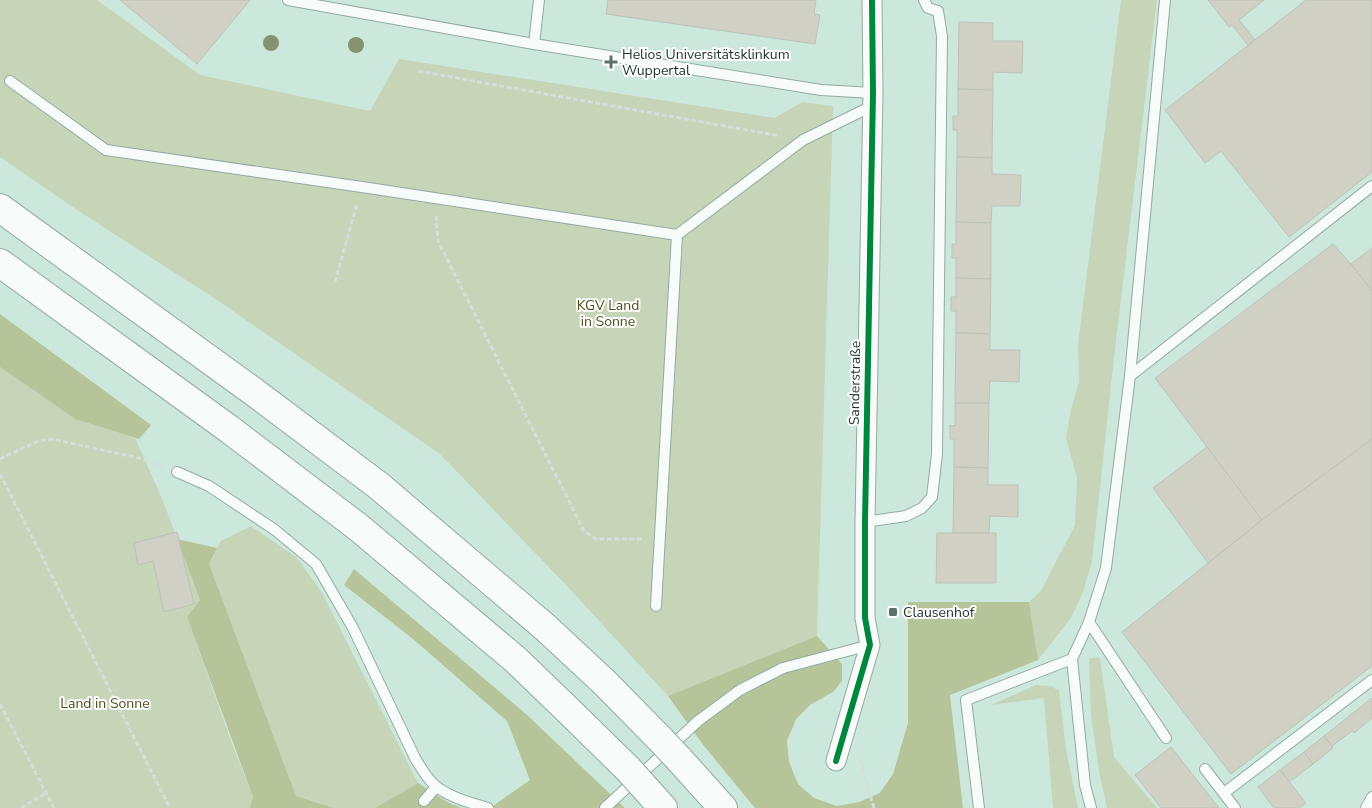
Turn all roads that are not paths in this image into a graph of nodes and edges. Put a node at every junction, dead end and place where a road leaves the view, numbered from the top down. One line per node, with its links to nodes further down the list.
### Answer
1 (288, 0): 6 (lane)
2 (539, 0): 6 (lane)
3 (872, 0): 8 (street, Sanderstraße)
4 (924, 0): 15 (lane)
5 (1165, 0): 13 (lane)
6 (534, 44): 8 (lane)
7 (10, 82): 11 (lane)
8 (872, 100): 11 (lane); 15 (street, Sanderstraße)
9 (1372, 186): 13 (lane)
10 (0, 208): 31 (highway)
11 (677, 235): 16 (lane)
12 (0, 263): 25 (highway)
13 (1130, 376): 17 (lane)
14 (177, 472): 24 (lane)
15 (865, 522): 18 (street, Sanderstraße)
16 (656, 606)
17 (1089, 622): 19 (lane); 21 (lane)
18 (870, 645): 22 (street, Sanderstraße); 30 (lane)
19 (1072, 659): 32 (lane); 33 (lane)
20 (1372, 680): 26 (lane)
21 (1166, 738)
22 (836, 761)
23 (1205, 769): 26 (lane)
24 (436, 787): 28 (lane); 29 (lane)
25 (646, 789)
26 (1224, 793): 34 (lane)
27 (1372, 797): 35 (lane)
28 (424, 801)
29 (488, 808)
30 (605, 808)
31 (723, 808)
32 (980, 808)
33 (1091, 808)
34 (1235, 808)
35 (1366, 808)

